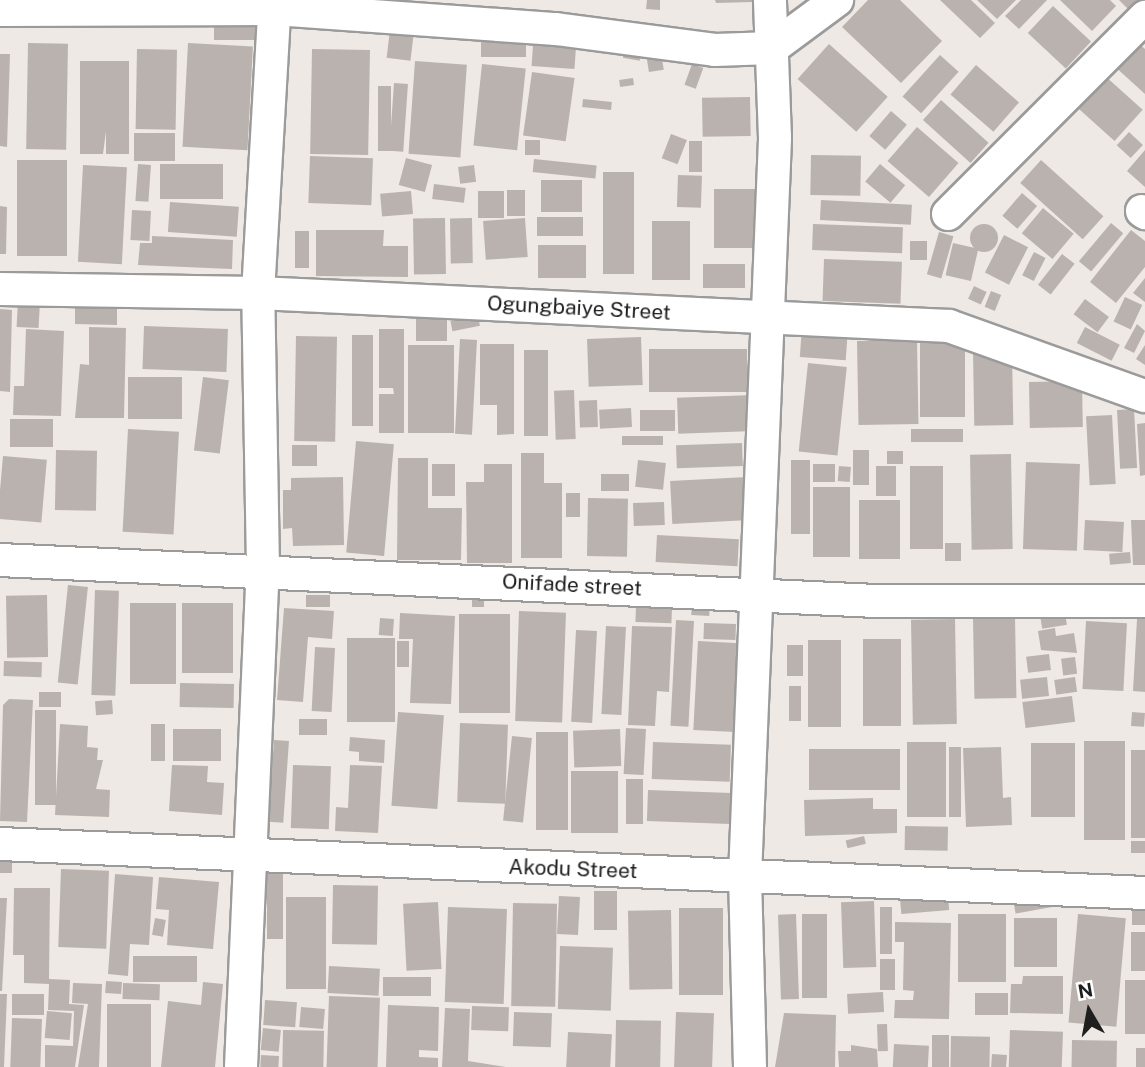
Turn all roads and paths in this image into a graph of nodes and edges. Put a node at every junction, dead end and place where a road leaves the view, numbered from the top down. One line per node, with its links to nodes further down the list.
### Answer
1 (769, 0): 6 (street)
2 (837, 0): 6 (street)
3 (275, 5): 4 (street); 6 (street); 9 (street)
4 (0, 10)
5 (1145, 17): 7 (street)
6 (772, 48): 10 (street)
7 (948, 214)
8 (0, 289): 9 (street, Ogungbaiye Street)
9 (258, 293): 10 (street, Ogungbaiye Street); 13 (street)
10 (764, 317): 11 (street, Ogungbaiye Street); 14 (street)
11 (1145, 396)
12 (0, 560): 13 (street, Onifade street)
13 (262, 568): 14 (street, Onifade street); 17 (street)
14 (758, 595): 15 (street, Onifade street); 18 (street)
15 (1145, 601)
16 (0, 844): 17 (street, Akodu Street)
17 (252, 858): 18 (street, Akodu Street); 20 (street)
18 (745, 876): 19 (street, Akodu Street); 21 (street)
19 (1145, 893)
20 (241, 1067)
21 (750, 1067)

